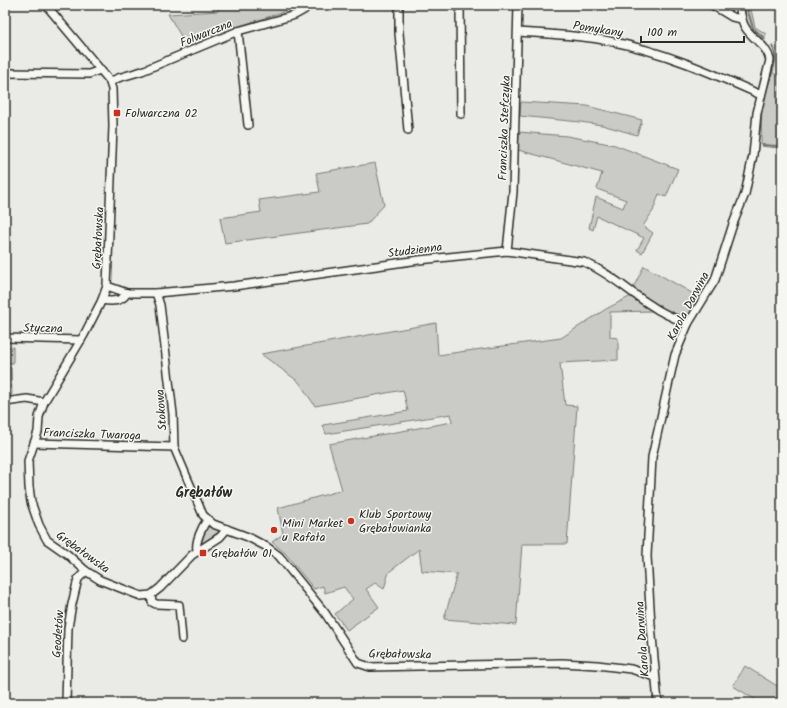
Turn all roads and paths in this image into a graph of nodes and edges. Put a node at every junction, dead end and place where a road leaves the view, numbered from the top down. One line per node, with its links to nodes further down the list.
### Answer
1 (46, 5): 11 (street)
2 (308, 5): 9 (street, Folwarczna)
3 (399, 5): 17 (street)
4 (460, 5): 15 (street)
5 (518, 5): 10 (street, Franciszka Stefczyka)
6 (712, 5): 8 (street)
7 (739, 5): 8 (street, Karola Darwina)
8 (742, 19): 14 (street, Karola Darwina)
9 (238, 31): 13 (street, Folwarczna); 16 (street)
10 (518, 32): 14 (street, Pomykany); 18 (street, Franciszka Stefczyka)
11 (100, 70): 12 (street); 13 (street)
12 (5, 73)
13 (110, 82): 19 (street, Grębałowska)
14 (760, 95): 23 (street, Karola Darwina)
15 (461, 114)
16 (248, 125)
17 (408, 130)
18 (507, 251): 21 (street, Studzienna); 23 (street, Studzienna)
19 (107, 286): 20 (street, Studzienna); 22 (street, Grębałowska)
20 (127, 293): 21 (street, Studzienna); 22 (street, Studzienna)
21 (156, 293): 29 (street, Stokowa)
22 (102, 300): 25 (street, Grębałowska)
23 (688, 324): 36 (street, Karola Darwina)
24 (5, 338): 25 (street, Styczna)
25 (82, 340): 27 (street, Grębałowska)
26 (5, 402): 27 (street)
27 (44, 402): 28 (street, Grębałowska)
28 (34, 443): 29 (street, Franciszka Twaroga); 33 (street, Grębałowska)
29 (174, 447): 30 (street, Stokowa)
30 (207, 520): 31 (street, Grębałowska); 32 (street)
31 (227, 529): 32 (street); 36 (street, Grębałowska)
32 (197, 550): 34 (street)
33 (86, 571): 34 (street, Grębałowska); 37 (street, Geodetów)
34 (151, 595): 35 (street)
35 (182, 639)
36 (655, 677): 38 (street, Karola Darwina)
37 (66, 703)
38 (658, 703)

